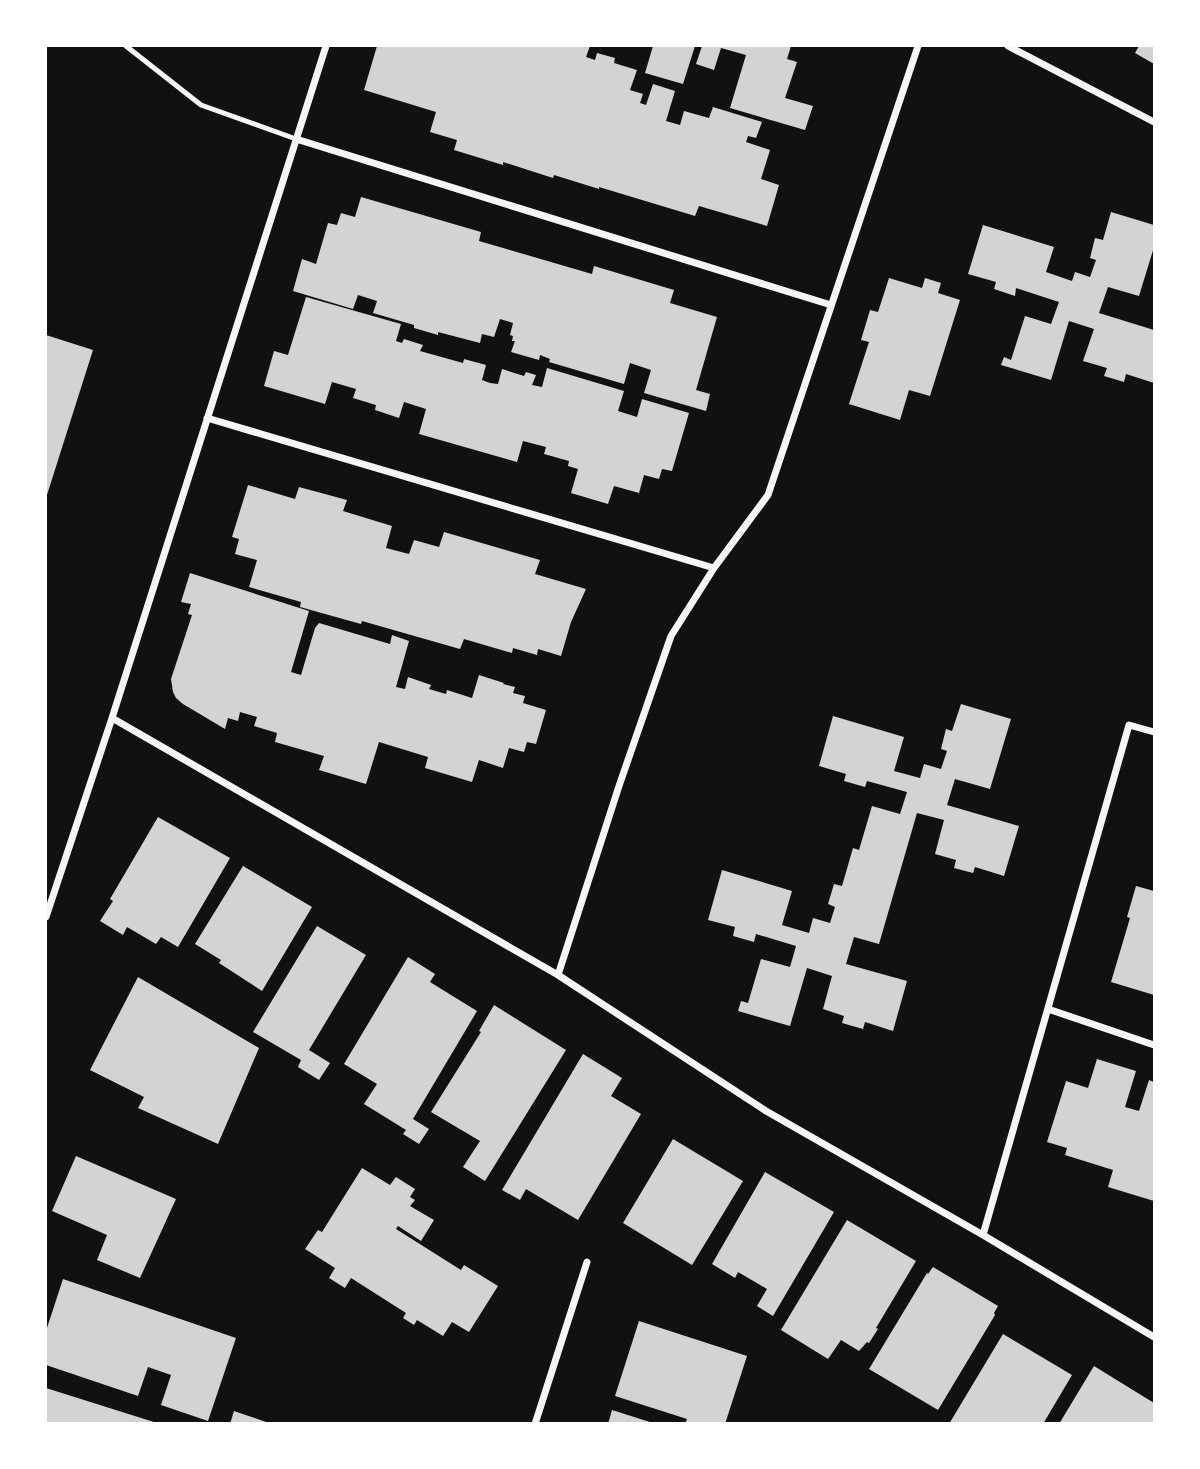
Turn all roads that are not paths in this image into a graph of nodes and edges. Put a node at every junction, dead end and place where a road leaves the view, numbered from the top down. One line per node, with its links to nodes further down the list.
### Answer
1 (125, 46): 6 (lane)
2 (326, 46): 6 (street)
3 (918, 46): 7 (street)
4 (1008, 46): 5 (street)
5 (1154, 121)
6 (296, 139): 7 (street); 8 (street)
7 (831, 305): 9 (street)
8 (207, 418): 9 (street); 10 (street)
9 (714, 568): 13 (street)
10 (112, 718): 12 (street); 13 (street)
11 (1154, 732): 14 (street)
12 (46, 917)
13 (558, 975): 16 (street)
14 (1048, 1009): 15 (street); 16 (street)
15 (1154, 1045)
16 (983, 1235): 18 (street)
17 (587, 1262): 19 (street)
18 (1154, 1337)
19 (535, 1423)

